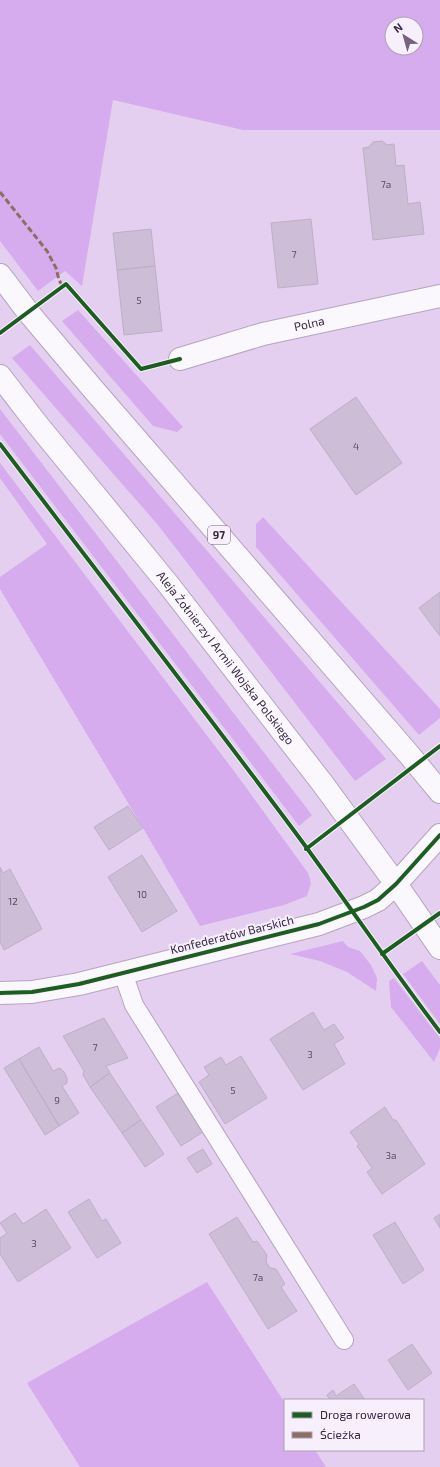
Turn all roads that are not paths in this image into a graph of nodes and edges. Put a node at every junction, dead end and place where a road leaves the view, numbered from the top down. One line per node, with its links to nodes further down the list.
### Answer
1 (0, 275): 5 (main road, 97)
2 (440, 296): 3 (main road, Polna)
3 (180, 359)
4 (0, 376): 7 (main road, Aleja Żołnierzy I Armii Wojska Polskiego)
5 (440, 792)
6 (440, 836): 7 (main road, Konfederatów Barskich)
7 (396, 884): 8 (main road, Aleja Żołnierzy I Armii Wojska Polskiego); 9 (main road, Konfederatów Barskich)
8 (440, 948)
9 (123, 973): 10 (main road, Konfederatów Barskich); 11 (lane)
10 (0, 994)
11 (344, 1340)

